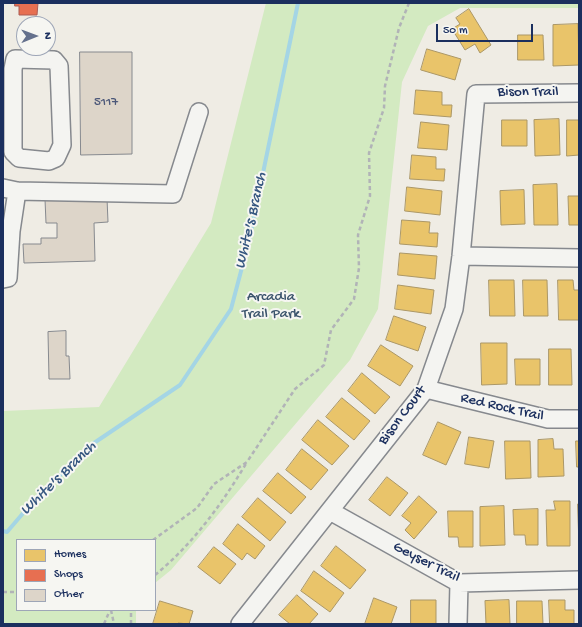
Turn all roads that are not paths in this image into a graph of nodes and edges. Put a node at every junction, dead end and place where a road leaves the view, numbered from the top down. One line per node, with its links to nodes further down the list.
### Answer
1 (579, 93): 2 (street, Bison Trail)
2 (476, 94): 7 (street, Bison Court)
3 (199, 112): 5 (street)
4 (8, 113): 4 (street)
5 (10, 190): 6 (street)
6 (7, 231): 9 (street)
7 (461, 256): 8 (street); 10 (street, Bison Court)
8 (579, 258)
9 (3, 279)
10 (426, 389): 11 (street, Red Rock Trail); 12 (street, Bison Court)
11 (579, 419)
12 (330, 511): 14 (street, Geyser Trail); 15 (street, Bison Court)
13 (579, 580): 14 (street, Geyser Trail)
14 (459, 583): 16 (street)
15 (240, 624)
16 (458, 624)

